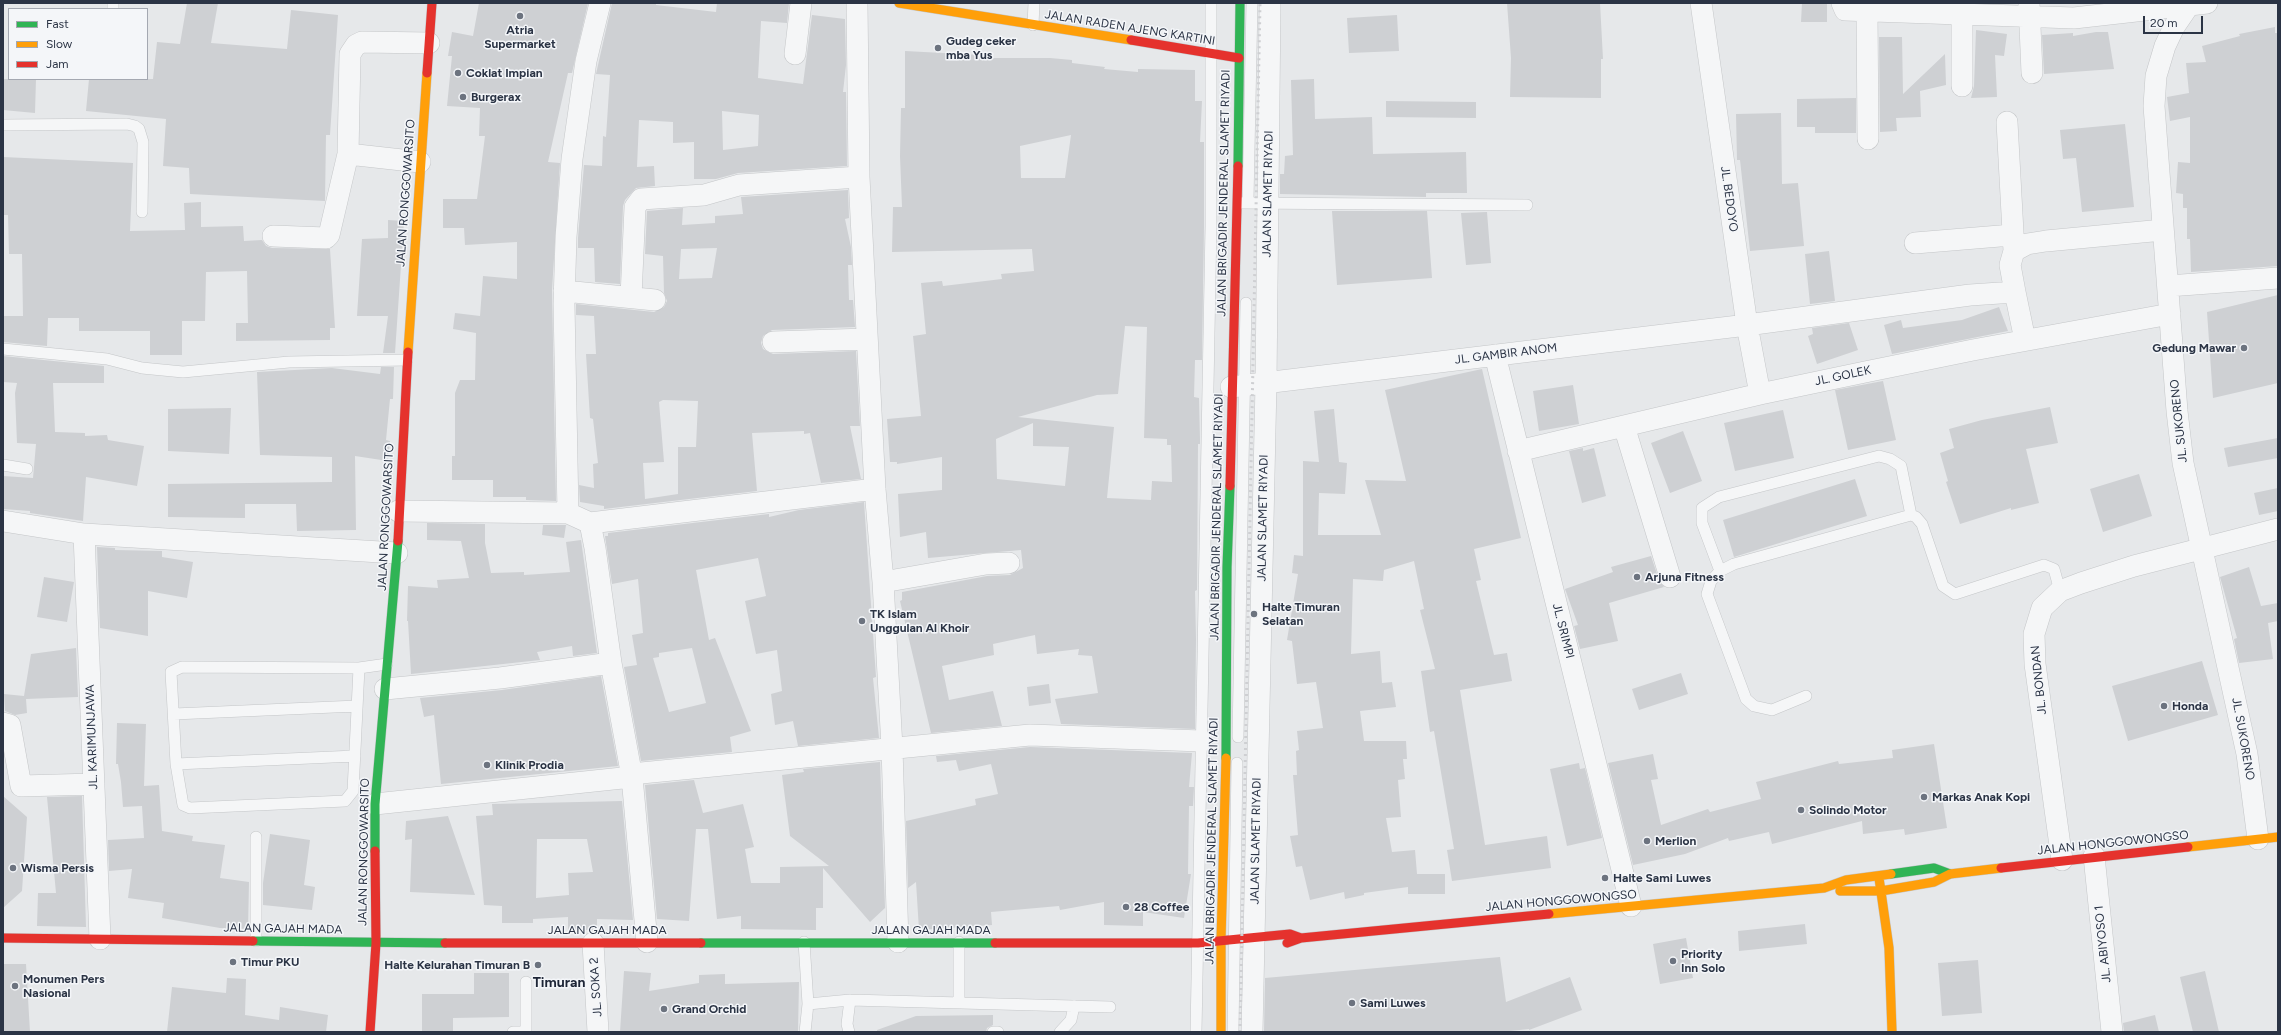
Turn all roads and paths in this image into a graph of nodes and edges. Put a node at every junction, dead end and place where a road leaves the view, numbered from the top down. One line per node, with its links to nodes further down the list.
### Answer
1 (432, 3): 18 (main road, JALAN RONGGOWARSITO)
2 (600, 3): 42 (street)
3 (801, 3): 19 (street)
4 (856, 3): 29 (street)
5 (898, 3): 17 (main road, JALAN RADEN AJENG KARTINI)
6 (1034, 3): 17 (lane)
7 (1212, 3): 20 (lane)
8 (1240, 3): 21 (main road, JALAN BRIGADIR JENDERAL SLAMET RIYADI)
9 (1252, 3): 31 (lane)
10 (1270, 3): 31 (street, JALAN SLAMET RIYADI)
11 (1701, 3): 47 (street, JL. BEDOYO)
12 (1842, 3): 15 (street)
13 (2198, 4): 14 (street); 34 (street, JL. SUKORENO)
14 (2029, 10): 16 (street); 22 (street)
15 (1867, 11): 16 (street); 26 (street)
16 (1962, 13): 23 (street)
17 (1033, 25): 20 (main road, JALAN RADEN AJENG KARTINI)
18 (429, 43): 27 (street); 28 (main road, JALAN RONGGOWARSITO)
19 (795, 54)
20 (1211, 54): 21 (main road, JALAN RADEN AJENG KARTINI); 84 (lane)
21 (1239, 58): 30 (main road, JALAN BRIGADIR JENDERAL SLAMET RIYADI)
22 (2032, 73)
23 (1962, 86)
24 (2007, 122): 37 (street)
25 (3, 125): 33 (lane)
26 (1868, 139)
27 (348, 154): 28 (street); 35 (street)
28 (420, 162): 53 (main road, JALAN RONGGOWARSITO)
29 (859, 176): 44 (street); 48 (street)
30 (1237, 203): 31 (lane); 55 (main road, JALAN BRIGADIR JENDERAL SLAMET RIYADI)
31 (1258, 204): 32 (lane); 38 (lane); 54 (street, JALAN SLAMET RIYADI)
32 (1527, 205)
33 (142, 212)
34 (2163, 230): 37 (street); 40 (street, JL. SUKORENO)
35 (273, 236)
36 (1915, 243): 37 (street)
37 (2013, 243): 43 (street)
38 (1247, 259)
39 (2278, 278): 40 (street)
40 (2168, 286): 46 (street, JL. SUKORENO)
41 (1246, 290): 55 (lane)
42 (564, 291): 44 (street); 63 (street)
43 (2015, 292): 47 (street, JL. GAMBIR ANOM); 49 (street)
44 (631, 297): 45 (street)
45 (655, 300)
46 (2170, 314): 49 (street, JL. GOLEK); 69 (street, JL. SUKORENO)
47 (1747, 325): 52 (street, JL. GAMBIR ANOM); 56 (street, JL. BEDOYO)
48 (867, 339): 50 (street); 61 (street)
49 (2025, 340): 56 (street, JL. GOLEK)
50 (773, 342)
51 (3, 349): 53 (lane)
52 (1495, 355): 54 (street, JL. GAMBIR ANOM); 58 (street, JL. SRIMPI)
53 (406, 360): 62 (main road, JALAN RONGGOWARSITO)
54 (1266, 383): 55 (street, JL. GAMBIR ANOM); 113 (street, JALAN SLAMET RIYADI)
55 (1238, 386): 85 (main road, JALAN BRIGADIR JENDERAL SLAMET RIYADI); 113 (lane)
56 (1760, 394): 57 (street, JL. GOLEK)
57 (1624, 426): 58 (street, JL. GOLEK); 73 (street)
58 (1518, 451): 103 (street, JL. SRIMPI)
59 (3, 465): 60 (lane)
60 (27, 469)
61 (875, 490): 66 (street); 74 (street)
62 (398, 511): 63 (street); 70 (main road, JALAN RONGGOWARSITO)
63 (568, 512): 66 (street)
64 (1911, 515): 72 (lane); 72 (lane); 75 (lane)
65 (3, 521): 68 (street)
66 (590, 523): 76 (street)
67 (2278, 529): 69 (street, JL. BONDAN)
68 (84, 534): 70 (street); 90 (street, JL. KARIMUNJAWA)
69 (2202, 548): 75 (street, JL. BONDAN); 94 (street, JL. SUKORENO)
70 (396, 553): 77 (main road, JALAN RONGGOWARSITO)
71 (1009, 563): 74 (street)
72 (1720, 571): 80 (lane)
73 (1670, 577)
74 (883, 582): 86 (street)
75 (2060, 591): 96 (street, JL. BONDAN)
76 (611, 663): 79 (street); 89 (street)
77 (387, 664): 78 (lane); 79 (main road, JALAN RONGGOWARSITO)
78 (359, 668): 81 (lane); 82 (lane)
79 (385, 689): 91 (main road, JALAN RONGGOWARSITO)
80 (1806, 696)
81 (357, 706): 82 (lane); 87 (lane)
82 (174, 714): 88 (lane)
83 (3, 723): 90 (street)
84 (1202, 740): 85 (lane); 86 (street); 111 (lane)
85 (1227, 741): 112 (main road, JALAN BRIGADIR JENDERAL SLAMET RIYADI)
86 (892, 748): 89 (street); 109 (street)
87 (354, 756): 88 (lane); 88 (lane)
88 (176, 764)
89 (632, 775): 91 (street); 107 (street)
90 (94, 784): 105 (street, JL. KARIMUNJAWA)
91 (375, 804): 114 (main road, JALAN RONGGOWARSITO)
92 (256, 837): 106 (lane)
93 (2278, 837): 94 (main road, JALAN HONGGOWONGSO)
94 (2258, 839): 95 (main road, JALAN HONGGOWONGSO)
95 (2094, 856): 96 (main road, JALAN HONGGOWONGSO); 137 (street, JL. ABIYOSO 1)
96 (2062, 860): 99 (main road, JALAN HONGGOWONGSO)
97 (1891, 873): 98 (main road, JALAN HONGGOWONGSO); 99 (main road, JALAN HONGGOWONGSO); 102 (main road)
98 (1879, 874): 100 (main road, JALAN HONGGOWONGSO); 101 (main road)
99 (1950, 874): 102 (main road, JALAN HONGGOWONGSO)
100 (1824, 888): 101 (main road, JALAN HONGGOWONGSO); 103 (main road, JALAN HONGGOWONGSO)
101 (1881, 891): 102 (main road, JALAN HONGGOWONGSO); 116 (main road)
102 (1893, 897): 116 (main road)
103 (1631, 906): 113 (main road, JALAN HONGGOWONGSO)
104 (3, 938): 105 (main road, JALAN GAJAH MADA)
105 (100, 940): 106 (main road, JALAN GAJAH MADA)
106 (256, 941): 114 (main road, JALAN GAJAH MADA)
107 (647, 942): 108 (main road, JALAN GAJAH MADA); 115 (main road, JALAN GAJAH MADA)
108 (804, 942): 109 (main road, JALAN GAJAH MADA); 120 (lane)
109 (898, 942): 110 (main road, JALAN GAJAH MADA)
110 (959, 942): 111 (main road, JALAN GAJAH MADA); 119 (lane)
111 (1198, 942): 112 (main road, JALAN GAJAH MADA); 132 (lane)
112 (1221, 942): 113 (main road, JALAN HONGGOWONGSO); 133 (main road, JALAN BRIGADIR JENDERAL SLAMET RIYADI)
113 (1243, 942): 134 (lane); 135 (street, JALAN SLAMET RIYADI)
114 (376, 943): 115 (main road, JALAN GAJAH MADA); 123 (main road, JALAN RONGGOWARSITO)
115 (592, 943): 126 (street, JL. SOKA 2)
116 (1889, 948): 136 (main road)
117 (526, 982): 125 (lane)
118 (850, 1000): 119 (lane); 120 (lane); 128 (lane)
119 (959, 1002): 121 (lane)
120 (808, 1004): 127 (lane)
121 (1074, 1006): 122 (lane); 131 (lane)
122 (1110, 1007)
123 (370, 1032)
124 (512, 1032): 125 (lane)
125 (526, 1032)
126 (598, 1032)
127 (805, 1032)
128 (849, 1032)
129 (993, 1032): 130 (lane)
130 (998, 1032)
131 (1060, 1032)
132 (1196, 1032)
133 (1221, 1032)
134 (1233, 1032)
135 (1252, 1032)
136 (1892, 1032)
137 (2112, 1032)

